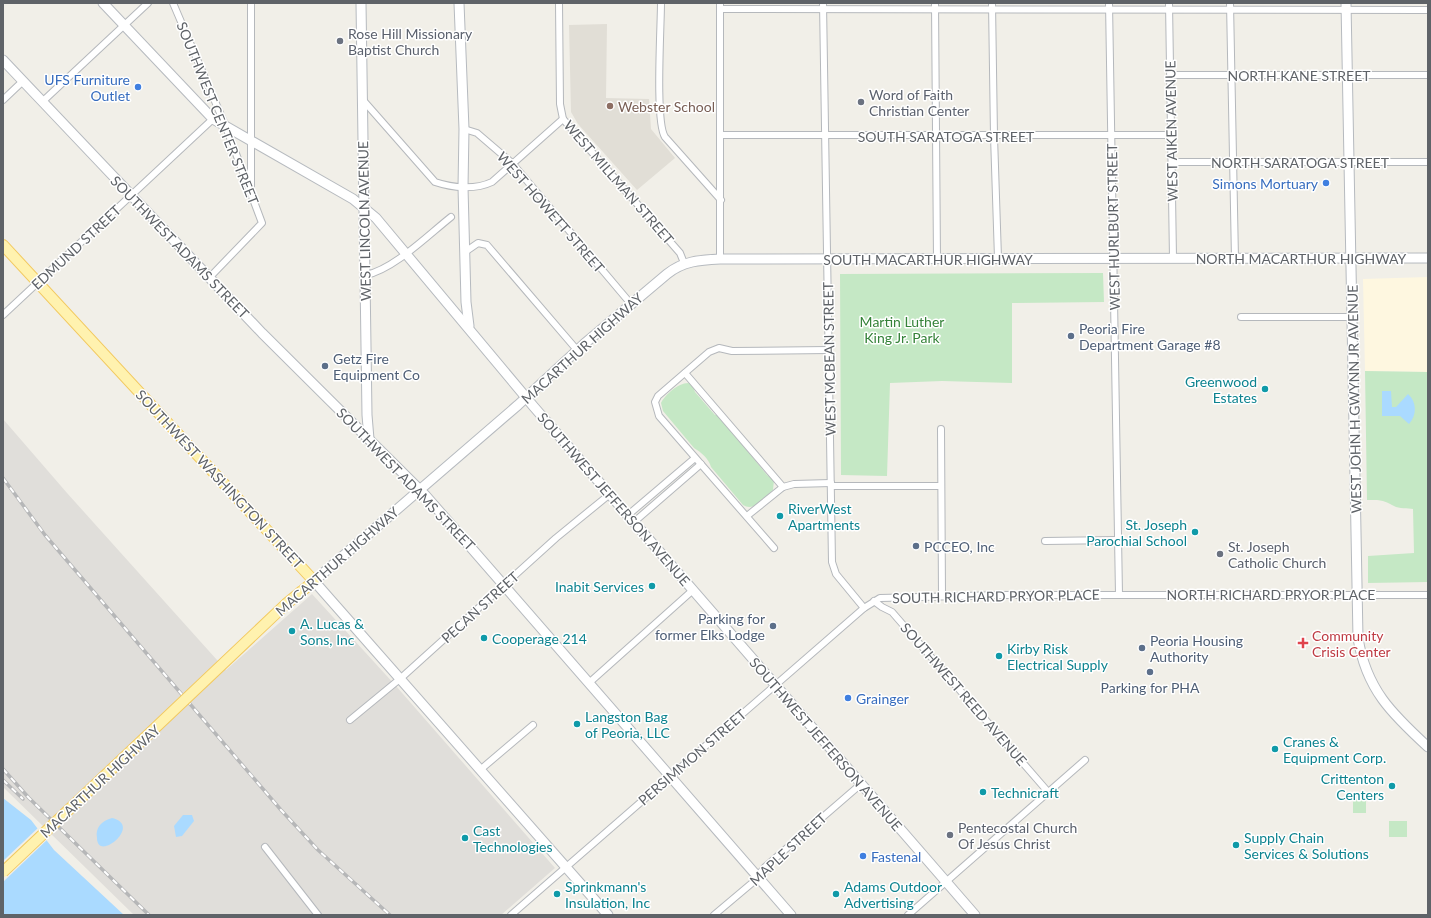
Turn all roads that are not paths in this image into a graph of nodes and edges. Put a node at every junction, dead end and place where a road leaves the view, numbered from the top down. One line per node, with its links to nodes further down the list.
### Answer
1 (103, 3): 19 (main road, SOUTHWEST JEFFERSON AVENUE)
2 (148, 3): 19 (street)
3 (173, 3): 29 (street, SOUTHWEST CENTER STREET)
4 (251, 3): 39 (street)
5 (361, 3): 26 (main road, WEST LINCOLN AVENUE)
6 (459, 3): 32 (main road)
7 (559, 3): 30 (street, WEST MILLMAN STREET)
8 (661, 3): 48 (street)
9 (1109, 3): 17 (street, WEST HURLBURT STREET)
10 (720, 6): 11 (street); 33 (street)
11 (823, 6): 12 (street); 35 (street, WEST MCBEAN STREET)
12 (935, 6): 13 (street); 36 (street)
13 (992, 6): 17 (street); 37 (street)
14 (1169, 6): 15 (street); 17 (street); 23 (street, WEST AIKEN AVENUE)
15 (1230, 6): 16 (street); 21 (street)
16 (1346, 7): 18 (street); 22 (main road, WEST JOHN H GWYNN JR AVENUE)
17 (1109, 10): 38 (street, WEST HURLBURT STREET)
18 (1428, 10)
19 (124, 26): 28 (street); 29 (main road, SOUTHWEST JEFFERSON AVENUE)
20 (3, 60): 25 (main road, SOUTHWEST ADAMS STREET)
21 (1232, 74): 22 (street, NORTH KANE STREET); 23 (street, NORTH KANE STREET); 40 (street)
22 (1347, 74): 24 (street, NORTH KANE STREET); 42 (main road, WEST JOHN H GWYNN JR AVENUE)
23 (1171, 75): 34 (street, WEST AIKEN AVENUE)
24 (1428, 75)
25 (23, 81): 27 (street); 28 (main road, SOUTHWEST ADAMS STREET)
26 (362, 99): 45 (street); 49 (main road, WEST LINCOLN AVENUE)
27 (3, 100)
28 (42, 102): 47 (main road, SOUTHWEST ADAMS STREET)
29 (216, 116): 31 (main road, SOUTHWEST JEFFERSON AVENUE); 47 (street, EDMUND STREET)
30 (563, 119): 44 (street); 63 (street, WEST MILLMAN STREET)
31 (226, 127): 39 (main road, SOUTHWEST JEFFERSON AVENUE); 46 (street, SOUTHWEST CENTER STREET)
32 (464, 129): 44 (street, WEST HOWETT STREET); 45 (main road)
33 (721, 135): 35 (street, SOUTH SARATOGA STREET); 48 (street)
34 (1172, 135): 38 (street, SOUTH SARATOGA STREET); 41 (street, WEST AIKEN AVENUE)
35 (825, 136): 36 (street, SOUTH SARATOGA STREET); 59 (street, WEST MCBEAN STREET)
36 (936, 136): 37 (street, SOUTH SARATOGA STREET); 60 (street)
37 (994, 136): 38 (street, SOUTH SARATOGA STREET); 54 (street)
38 (1111, 136): 55 (street, WEST HURLBURT STREET)
39 (252, 142): 46 (street); 49 (main road, SOUTHWEST JEFFERSON AVENUE)
40 (1234, 161): 41 (street, NORTH SARATOGA STREET); 42 (street, NORTH SARATOGA STREET); 61 (street)
41 (1172, 162): 56 (street, WEST AIKEN AVENUE)
42 (1349, 162): 43 (street, NORTH SARATOGA STREET); 62 (main road, WEST JOHN H GWYNN JR AVENUE)
43 (1428, 162)
44 (512, 164): 45 (street); 67 (street, WEST HOWETT STREET)
45 (463, 187): 53 (main road)
46 (251, 194): 65 (street, SOUTHWEST CENTER STREET)
47 (131, 196): 65 (main road, SOUTHWEST ADAMS STREET); 66 (street, EDMUND STREET)
48 (721, 200): 58 (street)
49 (365, 207): 52 (main road, SOUTHWEST JEFFERSON AVENUE); 64 (main road, WEST LINCOLN AVENUE)
50 (451, 217): 52 (street)
51 (3, 245): 66 (main road, SOUTHWEST WASHINGTON STREET)
52 (406, 252): 64 (street); 71 (main road, SOUTHWEST JEFFERSON AVENUE)
53 (465, 252): 71 (main road); 72 (street)
54 (998, 258): 55 (main road, SOUTH MACARTHUR HIGHWAY); 60 (main road, SOUTH MACARTHUR HIGHWAY)
55 (1113, 258): 56 (main road, SOUTH MACARTHUR HIGHWAY); 87 (street, WEST HURLBURT STREET)
56 (1173, 258): 61 (main road, NORTH MACARTHUR HIGHWAY)
57 (1428, 258): 62 (main road, NORTH MACARTHUR HIGHWAY)
58 (720, 259): 59 (main road, SOUTH MACARTHUR HIGHWAY); 63 (main road, SOUTH MACARTHUR HIGHWAY)
59 (827, 259): 60 (main road, SOUTH MACARTHUR HIGHWAY); 73 (street, WEST MCBEAN STREET)
60 (937, 259)
61 (1235, 259): 62 (main road, NORTH MACARTHUR HIGHWAY)
62 (1351, 259): 69 (main road, WEST JOHN H GWYNN JR AVENUE)
63 (684, 263): 67 (main road, MACARTHUR HIGHWAY)
64 (366, 275): 77 (main road, WEST LINCOLN AVENUE)
65 (209, 278): 77 (main road, SOUTHWEST ADAMS STREET)
66 (38, 283): 68 (street, EDMUND STREET); 90 (main road, SOUTHWEST WASHINGTON STREET)
67 (631, 304): 72 (main road, MACARTHUR HIGHWAY)
68 (3, 315)
69 (1352, 317): 70 (street); 93 (main road, WEST JOHN H GWYNN JR AVENUE)
70 (1240, 318)
71 (469, 328): 75 (main road, SOUTHWEST JEFFERSON AVENUE)
72 (578, 350): 75 (main road, MACARTHUR HIGHWAY)
73 (829, 350): 74 (street); 80 (street, WEST MCBEAN STREET)
74 (685, 373): 78 (street); 82 (street)
75 (527, 397): 83 (main road, MACARTHUR HIGHWAY); 84 (main road, SOUTHWEST JEFFERSON AVENUE)
76 (942, 429): 81 (street)
77 (369, 439): 83 (main road, SOUTHWEST ADAMS STREET)
78 (695, 458): 79 (street); 86 (street)
79 (700, 464): 85 (street); 86 (street)
80 (831, 485): 81 (street); 82 (street); 98 (street, WEST MCBEAN STREET)
81 (941, 486): 95 (street)
82 (783, 487): 85 (street)
83 (420, 489): 90 (main road, MACARTHUR HIGHWAY); 91 (main road, SOUTHWEST ADAMS STREET)
84 (610, 494): 86 (main road, SOUTHWEST JEFFERSON AVENUE); 91 (street, PECAN STREET)
85 (747, 516): 89 (street)
86 (631, 518): 92 (main road, SOUTHWEST JEFFERSON AVENUE)
87 (1118, 540): 88 (street); 96 (street, WEST HURLBURT STREET)
88 (1045, 541)
89 (774, 548)
90 (314, 581): 99 (main road, SOUTHWEST WASHINGTON STREET); 112 (main road, MACARTHUR HIGHWAY, bridge)
91 (505, 585): 99 (street, PECAN STREET); 100 (main road, SOUTHWEST ADAMS STREET)
92 (693, 590): 100 (street); 101 (main road, SOUTHWEST JEFFERSON AVENUE)
93 (1356, 594): 94 (street, NORTH RICHARD PRYOR PLACE); 96 (street, NORTH RICHARD PRYOR PLACE); 104 (main road, WEST JOHN H GWYNN JR AVENUE)
94 (1426, 594)
95 (942, 595): 96 (street, SOUTH RICHARD PRYOR PLACE); 97 (street, SOUTH RICHARD PRYOR PLACE)
96 (1119, 595)
97 (874, 601): 98 (street, PERSIMMON STREET); 109 (street, SOUTHWEST REED AVENUE)
98 (864, 608): 101 (street, PERSIMMON STREET)
99 (401, 678): 102 (street, PECAN STREET); 106 (main road, SOUTHWEST WASHINGTON STREET)
100 (590, 682): 107 (main road, SOUTHWEST ADAMS STREET)
101 (775, 686): 107 (street, PERSIMMON STREET); 108 (main road, SOUTHWEST JEFFERSON AVENUE)
102 (350, 720)
103 (533, 725): 106 (street)
104 (1428, 747)
105 (1085, 760): 109 (street)
106 (480, 770): 111 (main road, SOUTHWEST WASHINGTON STREET)
107 (671, 776): 111 (street, PERSIMMON STREET); 113 (main road, SOUTHWEST ADAMS STREET)
108 (861, 784): 113 (street, MAPLE STREET); 114 (main road, SOUTHWEST JEFFERSON AVENUE)
109 (1049, 793): 114 (street)
110 (265, 847): 115 (street)
111 (566, 867): 116 (street, PERSIMMON STREET); 117 (main road, SOUTHWEST WASHINGTON STREET)
112 (3, 872)
113 (757, 876): 118 (street, MAPLE STREET); 119 (main road, SOUTHWEST ADAMS STREET)
114 (946, 882): 120 (street); 121 (main road, SOUTHWEST JEFFERSON AVENUE)
115 (318, 915)
116 (511, 915)
117 (608, 915)
118 (714, 915)
119 (791, 915)
120 (908, 915)
121 (975, 915)

